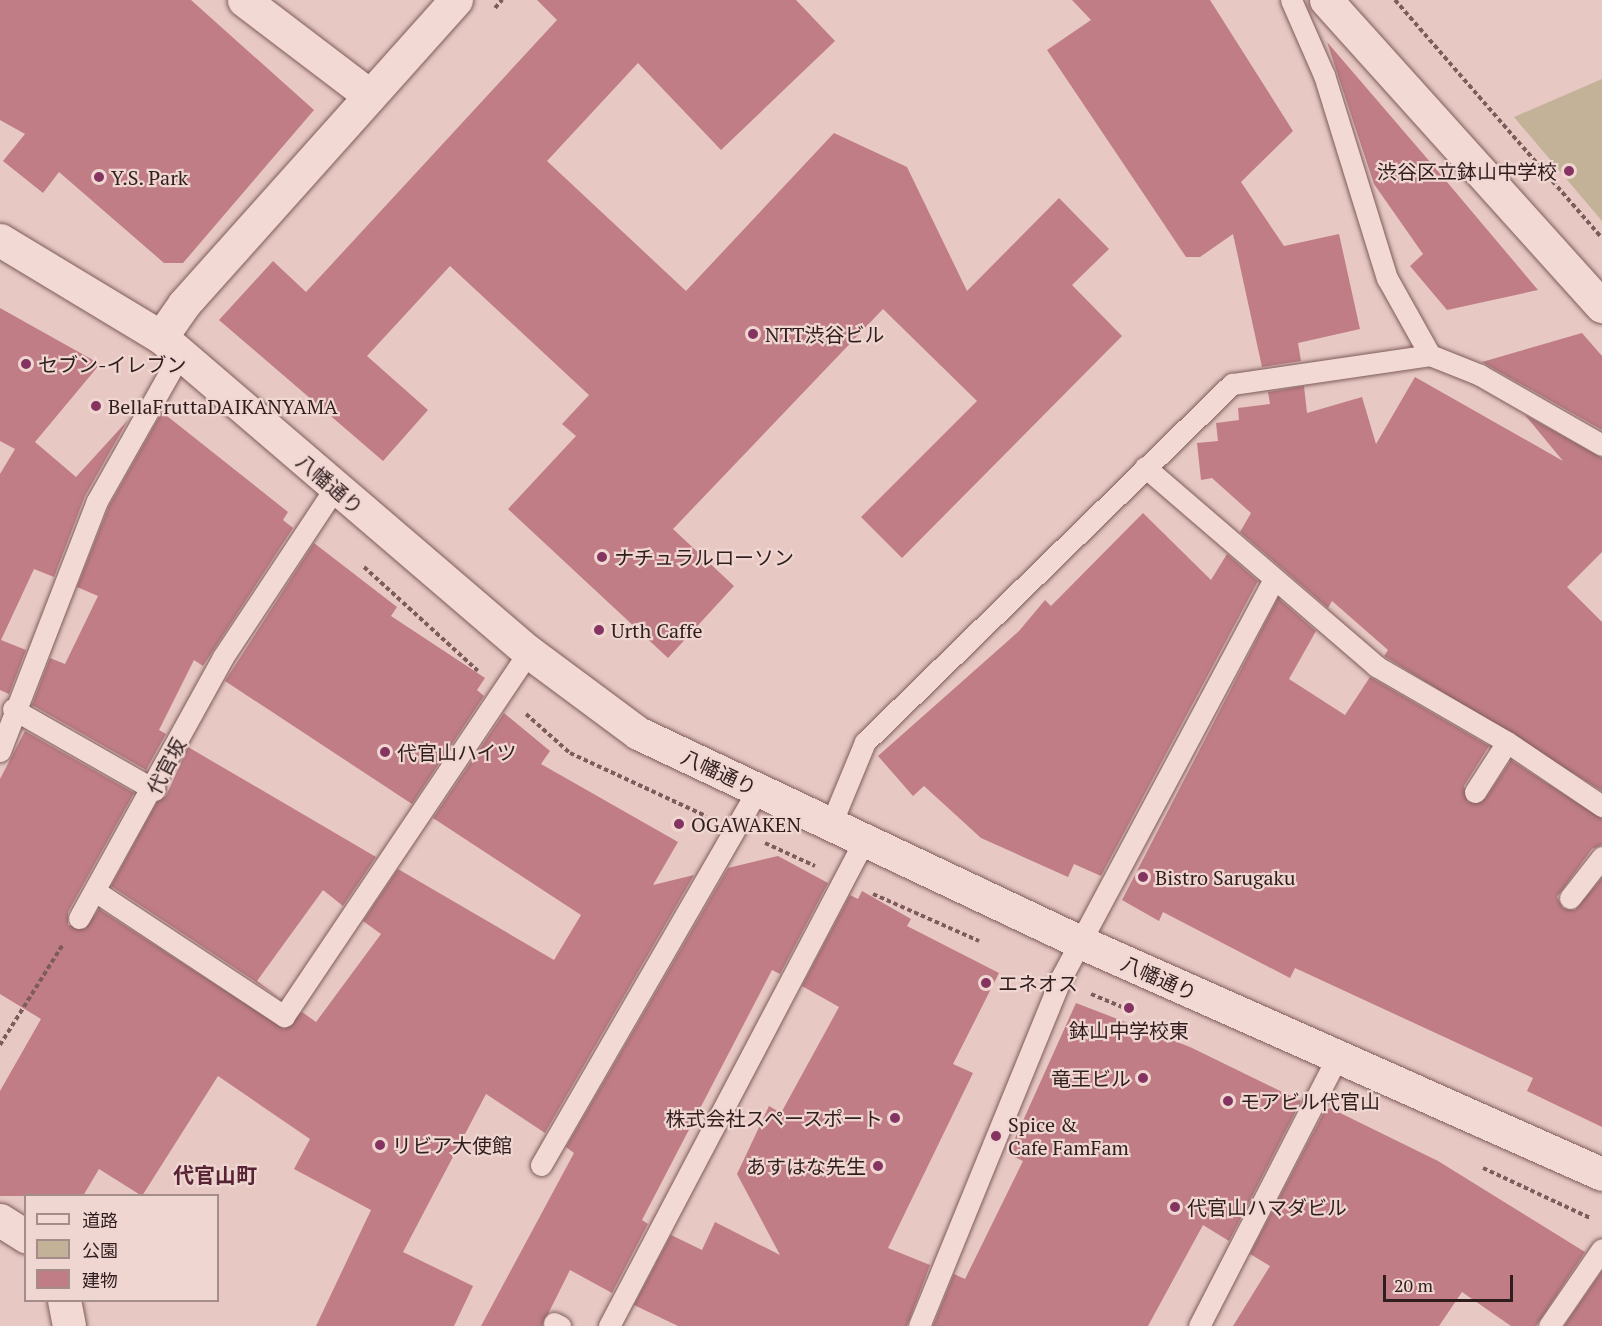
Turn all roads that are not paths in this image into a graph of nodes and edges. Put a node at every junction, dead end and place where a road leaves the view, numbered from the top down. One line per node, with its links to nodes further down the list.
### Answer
1 (244, 0): 5 (street)
2 (456, 0): 5 (street)
3 (1291, 0): 9 (lane)
4 (1326, 0): 7 (street)
5 (370, 96): 8 (street)
6 (0, 240): 8 (street, 八幡通り)
7 (1602, 306)
8 (171, 346): 12 (street, 八幡通り); 15 (lane)
9 (1430, 356): 10 (lane); 11 (lane)
10 (1602, 445)
11 (1145, 467): 13 (lane); 22 (lane)
12 (335, 488): 14 (street, 八幡通り); 18 (lane, 代官坂)
13 (1272, 581): 16 (lane); 28 (lane)
14 (529, 652): 19 (street, 八幡通り); 25 (lane)
15 (13, 709): 17 (lane); 18 (lane)
16 (1507, 742): 20 (lane); 21 (lane)
17 (0, 751)
18 (155, 790): 25 (lane, 代官坂)
19 (758, 790): 22 (street, 八幡通り); 30 (lane)
20 (1475, 792)
21 (1602, 806)
22 (831, 824): 23 (street, 八幡通り)
23 (865, 838): 28 (street, 八幡通り); 37 (lane)
24 (1602, 857): 26 (lane)
25 (95, 891): 27 (lane, 代官坂)
26 (1570, 898)
27 (79, 918)
28 (1078, 941): 29 (street, 八幡通り); 38 (lane)
29 (1337, 1058): 31 (street, 八幡通り); 39 (lane)
30 (541, 1165)
31 (1601, 1171)
32 (0, 1220): 33 (street)
33 (24, 1235)
34 (1602, 1249): 40 (lane)
35 (64, 1302): 36 (street)
36 (69, 1326)
37 (609, 1326)
38 (919, 1326)
39 (1199, 1326)
40 (1549, 1326)

